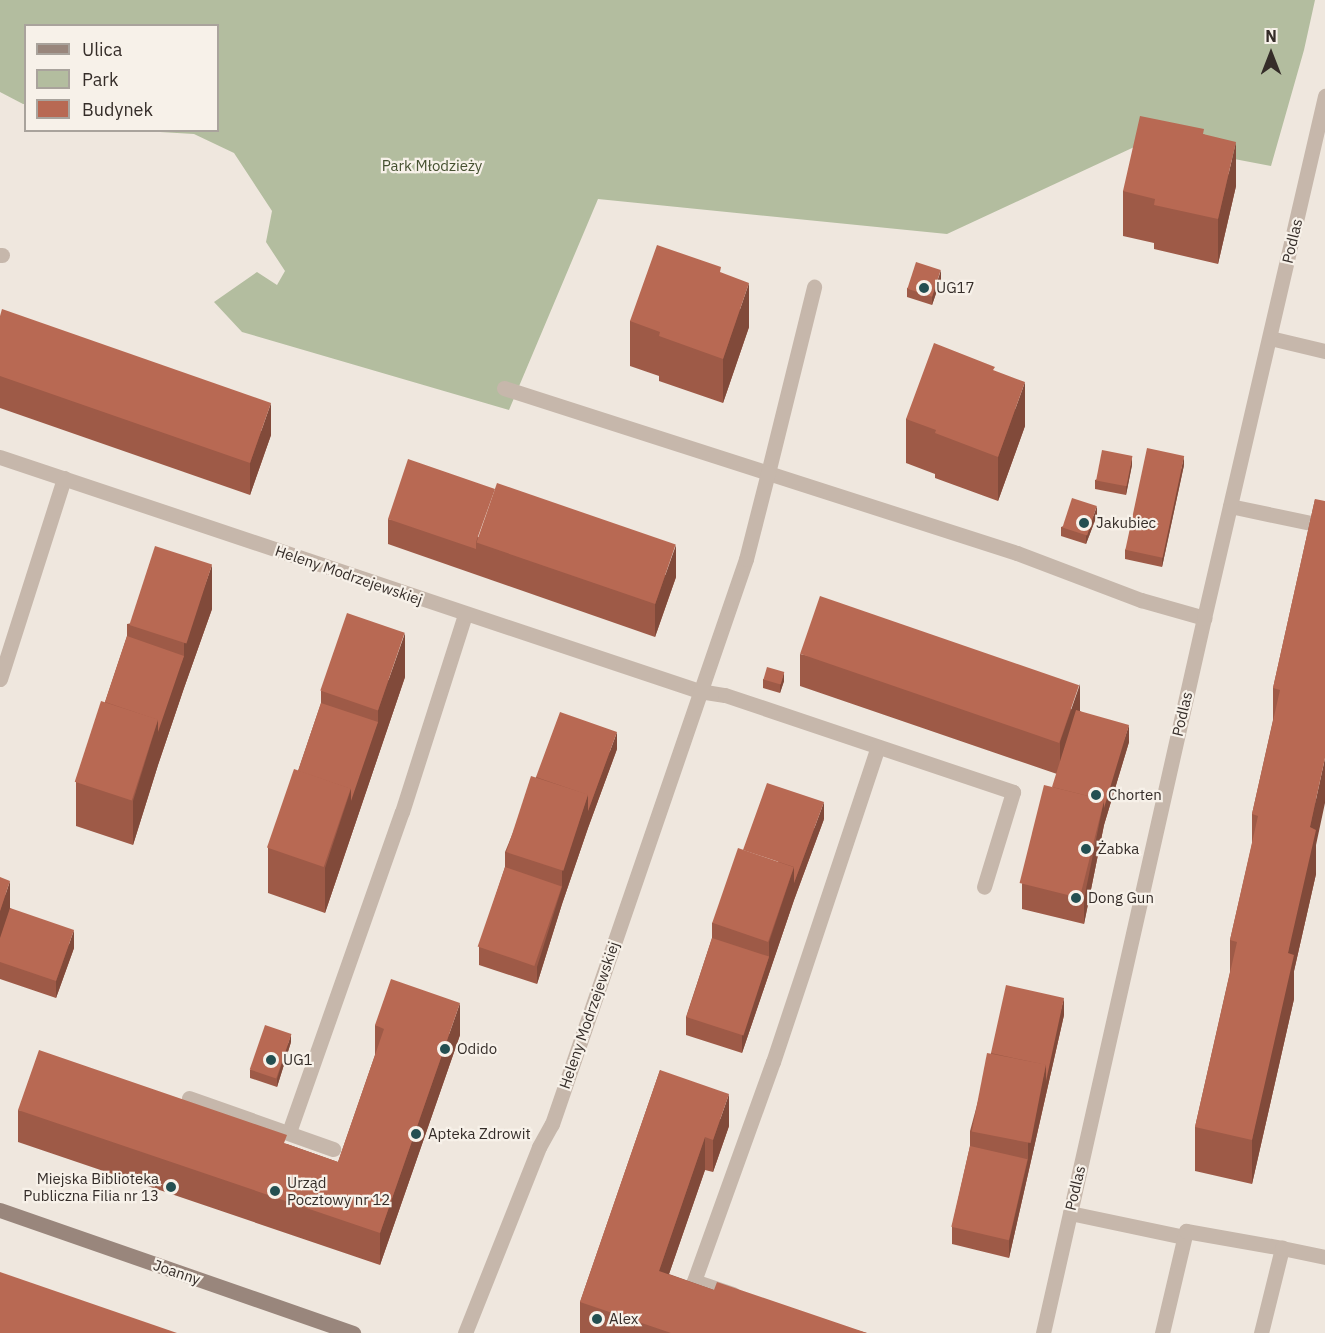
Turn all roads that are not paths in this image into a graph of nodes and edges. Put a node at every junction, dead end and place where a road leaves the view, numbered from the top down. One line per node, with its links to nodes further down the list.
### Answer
1 (1325, 96): 3 (street, Podlas)
2 (814, 287): 7 (street, Heleny Modrzejewskiej)
3 (1270, 338): 4 (street); 9 (street, Podlas)
4 (1325, 351)
5 (504, 388): 7 (street)
6 (0, 457): 8 (street, Heleny Modrzejewskiej)
7 (768, 473): 12 (street); 14 (street, Heleny Modrzejewskiej)
8 (64, 478): 11 (street, Heleny Modrzejewskiej); 13 (street)
9 (1230, 506): 10 (street); 12 (street, Podlas)
10 (1325, 526)
11 (465, 615): 14 (street, Heleny Modrzejewskiej); 18 (street)
12 (1204, 618): 21 (street, Podlas)
13 (0, 679)
14 (699, 691): 15 (street, Heleny Modrzejewskiej); 27 (street, Heleny Modrzejewskiej)
15 (878, 747): 16 (street, Heleny Modrzejewskiej); 25 (street)
16 (984, 887)
17 (189, 1098): 18 (street)
18 (289, 1132): 19 (street)
19 (333, 1149)
20 (0, 1210): 26 (street, Joanny)
21 (1070, 1214): 22 (street); 28 (street, Podlas)
22 (1184, 1238): 23 (street); 29 (street)
23 (1282, 1248): 24 (street); 30 (street)
24 (1325, 1257)
25 (748, 1299)
26 (353, 1333)
27 (465, 1333)
28 (1043, 1333)
29 (1162, 1333)
30 (1261, 1333)

